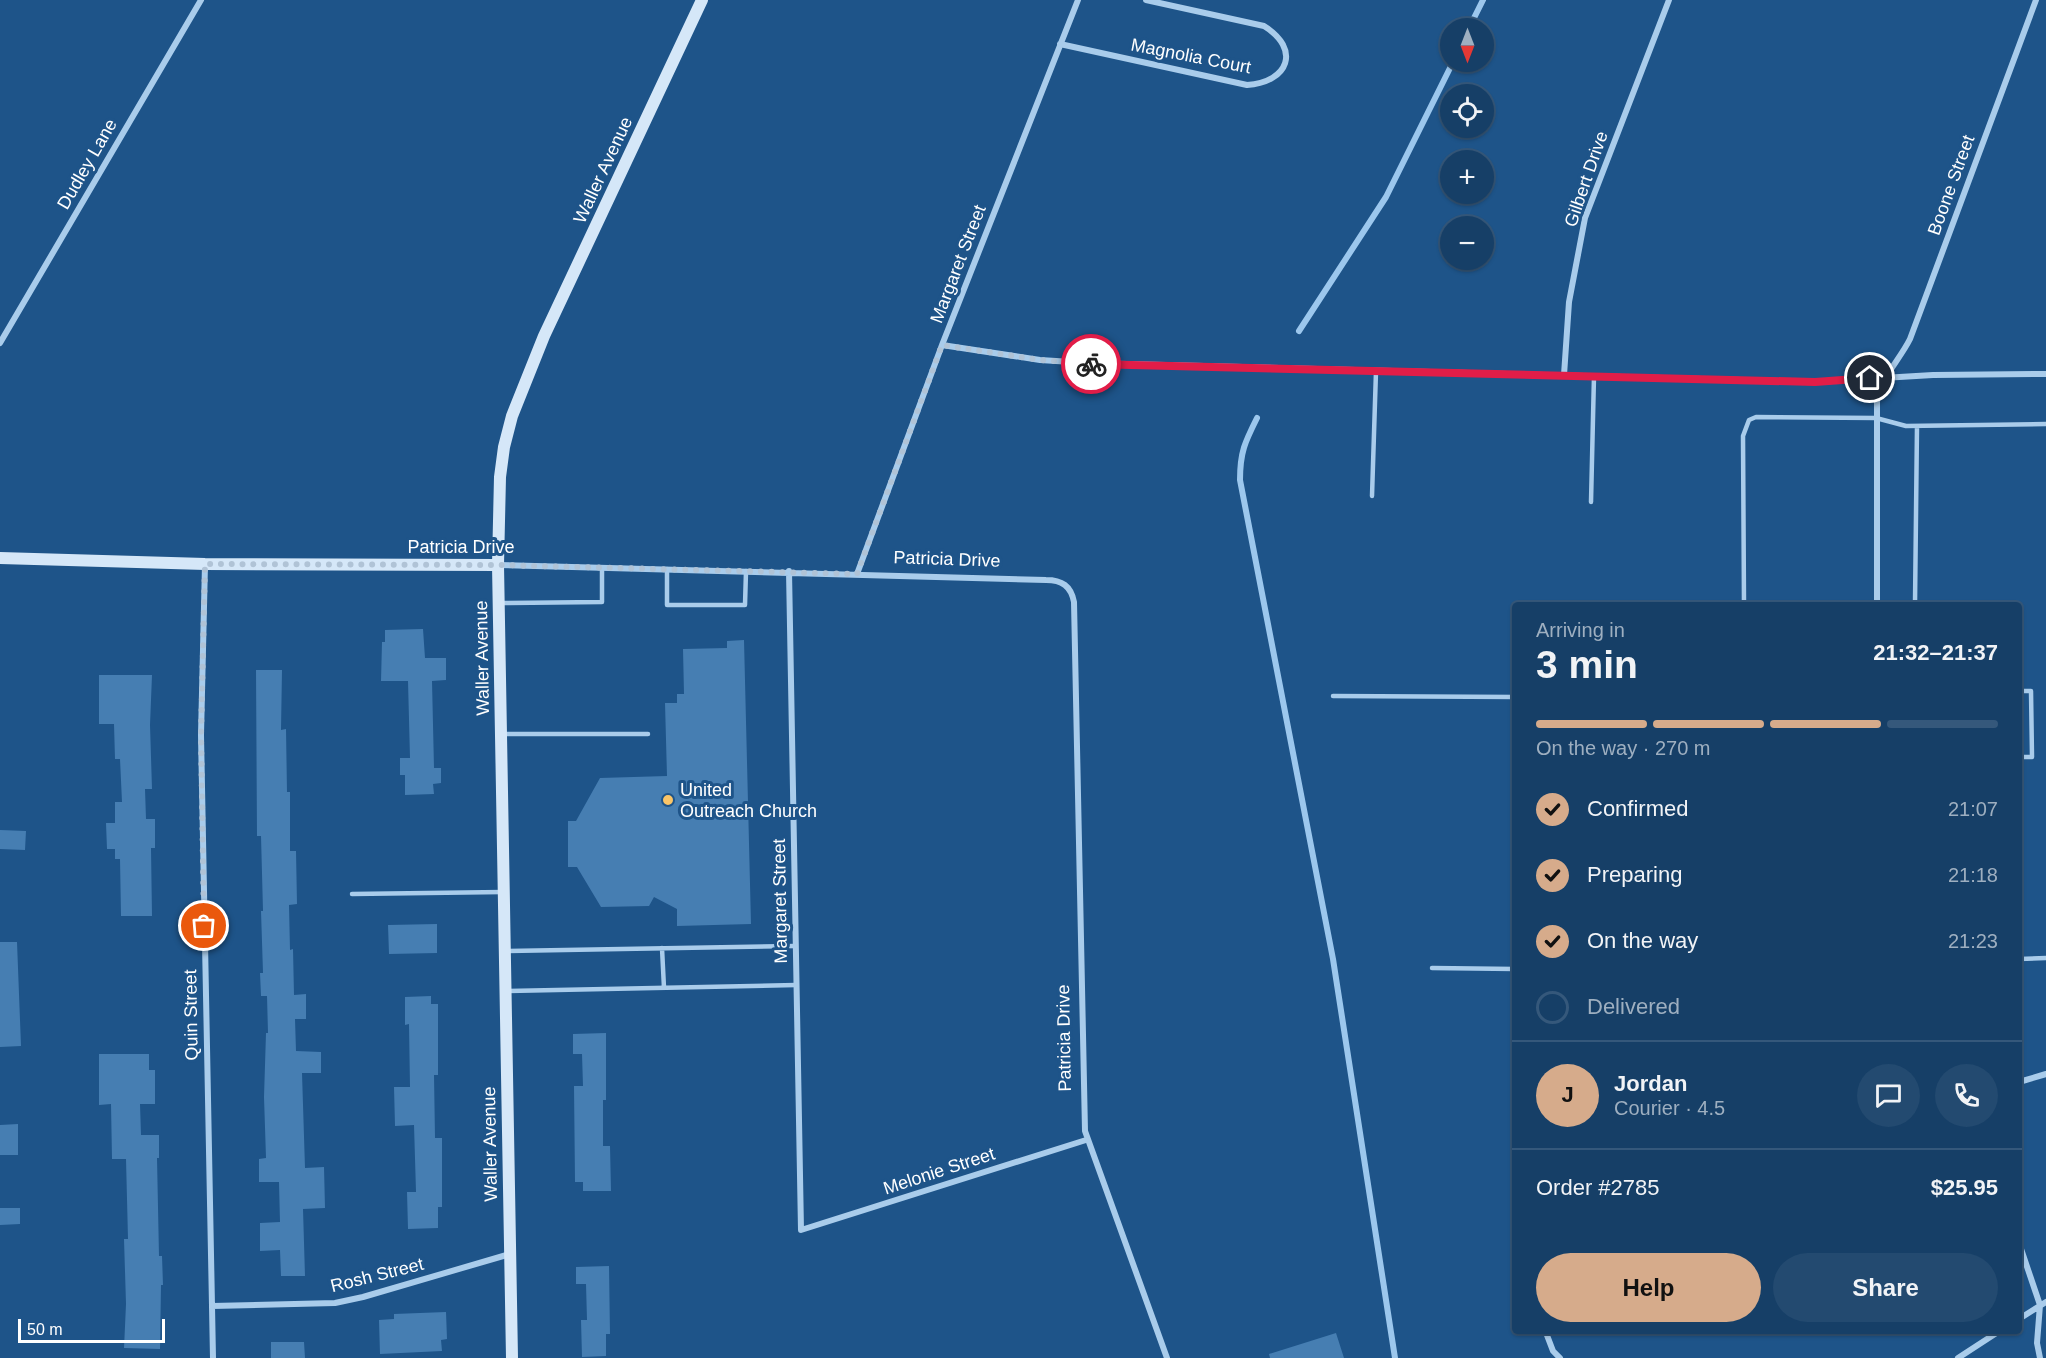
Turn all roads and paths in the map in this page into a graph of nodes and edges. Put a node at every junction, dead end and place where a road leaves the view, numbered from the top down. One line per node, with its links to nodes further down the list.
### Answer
1 (201, 0): 8 (street, Dudley Lane)
2 (702, 0): 22 (street, Waller Avenue)
3 (1078, 0): 7 (street, Margaret Street)
4 (1146, 0): 7 (street, Magnolia Court)
5 (1669, 0): 12 (street, Gilbert Drive)
6 (2036, 0): 14 (street, Boone Street)
7 (1060, 44): 9 (street, Margaret Street)
8 (0, 343)
9 (942, 345): 10 (street); 27 (street, Margaret Street)
10 (1376, 371): 12 (street); 18 (lane)
11 (2046, 374): 14 (street)
12 (1564, 375): 13 (street)
13 (1594, 376): 14 (street); 19 (lane)
14 (1887, 377): 15 (street, Boone Street)
15 (1876, 418): 17 (lane); 28 (lane); 29 (street, Boone Street)
16 (2046, 424): 17 (lane)
17 (1917, 426): 30 (lane)
18 (1372, 496)
19 (1591, 502)
20 (0, 558): 21 (street, Patricia Drive)
21 (205, 564): 22 (street, Patricia Drive); 57 (street, Quin Street)
22 (498, 565): 23 (street, Patricia Drive); 31 (street, Waller Avenue)
23 (602, 568): 24 (street, Patricia Drive); 31 (lane)
24 (667, 569): 25 (street, Patricia Drive); 25 (lane)
25 (746, 570): 26 (street, Patricia Drive)
26 (789, 572): 27 (street, Patricia Drive); 40 (street, Margaret Street)
27 (857, 574): 52 (street, Patricia Drive)
28 (1744, 602)
29 (1877, 602)
30 (1915, 602)
31 (499, 603): 35 (street, Waller Avenue)
32 (2022, 691): 37 (lane)
33 (1333, 696): 34 (lane)
34 (1512, 697)
35 (501, 734): 36 (lane); 38 (street, Waller Avenue)
36 (648, 734)
37 (2022, 757)
38 (504, 892): 39 (lane); 42 (street, Waller Avenue)
39 (352, 894)
40 (795, 946): 41 (lane); 47 (street, Margaret Street)
41 (662, 948): 42 (lane); 48 (lane)
42 (505, 951): 49 (street, Waller Avenue)
43 (2046, 958): 44 (lane)
44 (2022, 959)
45 (1432, 968): 46 (lane)
46 (1512, 969)
47 (796, 985): 48 (lane); 53 (street, Margaret Street)
48 (664, 988): 49 (lane)
49 (505, 991): 55 (street, Waller Avenue)
50 (2046, 1074): 51 (street)
51 (2022, 1081)
52 (1086, 1140): 53 (street, Melonie Street); 64 (street, Patricia Drive)
53 (801, 1230)
54 (2022, 1251): 56 (street)
55 (510, 1254): 57 (street, Rosh Street); 63 (street, Waller Avenue)
56 (2043, 1304): 58 (street); 59 (street); 67 (street)
57 (212, 1306): 62 (street, Quin Street)
58 (2046, 1312)
59 (2022, 1317)
60 (1547, 1334): 65 (street)
61 (1995, 1334): 66 (street)
62 (213, 1358)
63 (512, 1358)
64 (1167, 1358)
65 (1560, 1358)
66 (1958, 1358)
67 (2040, 1358)

